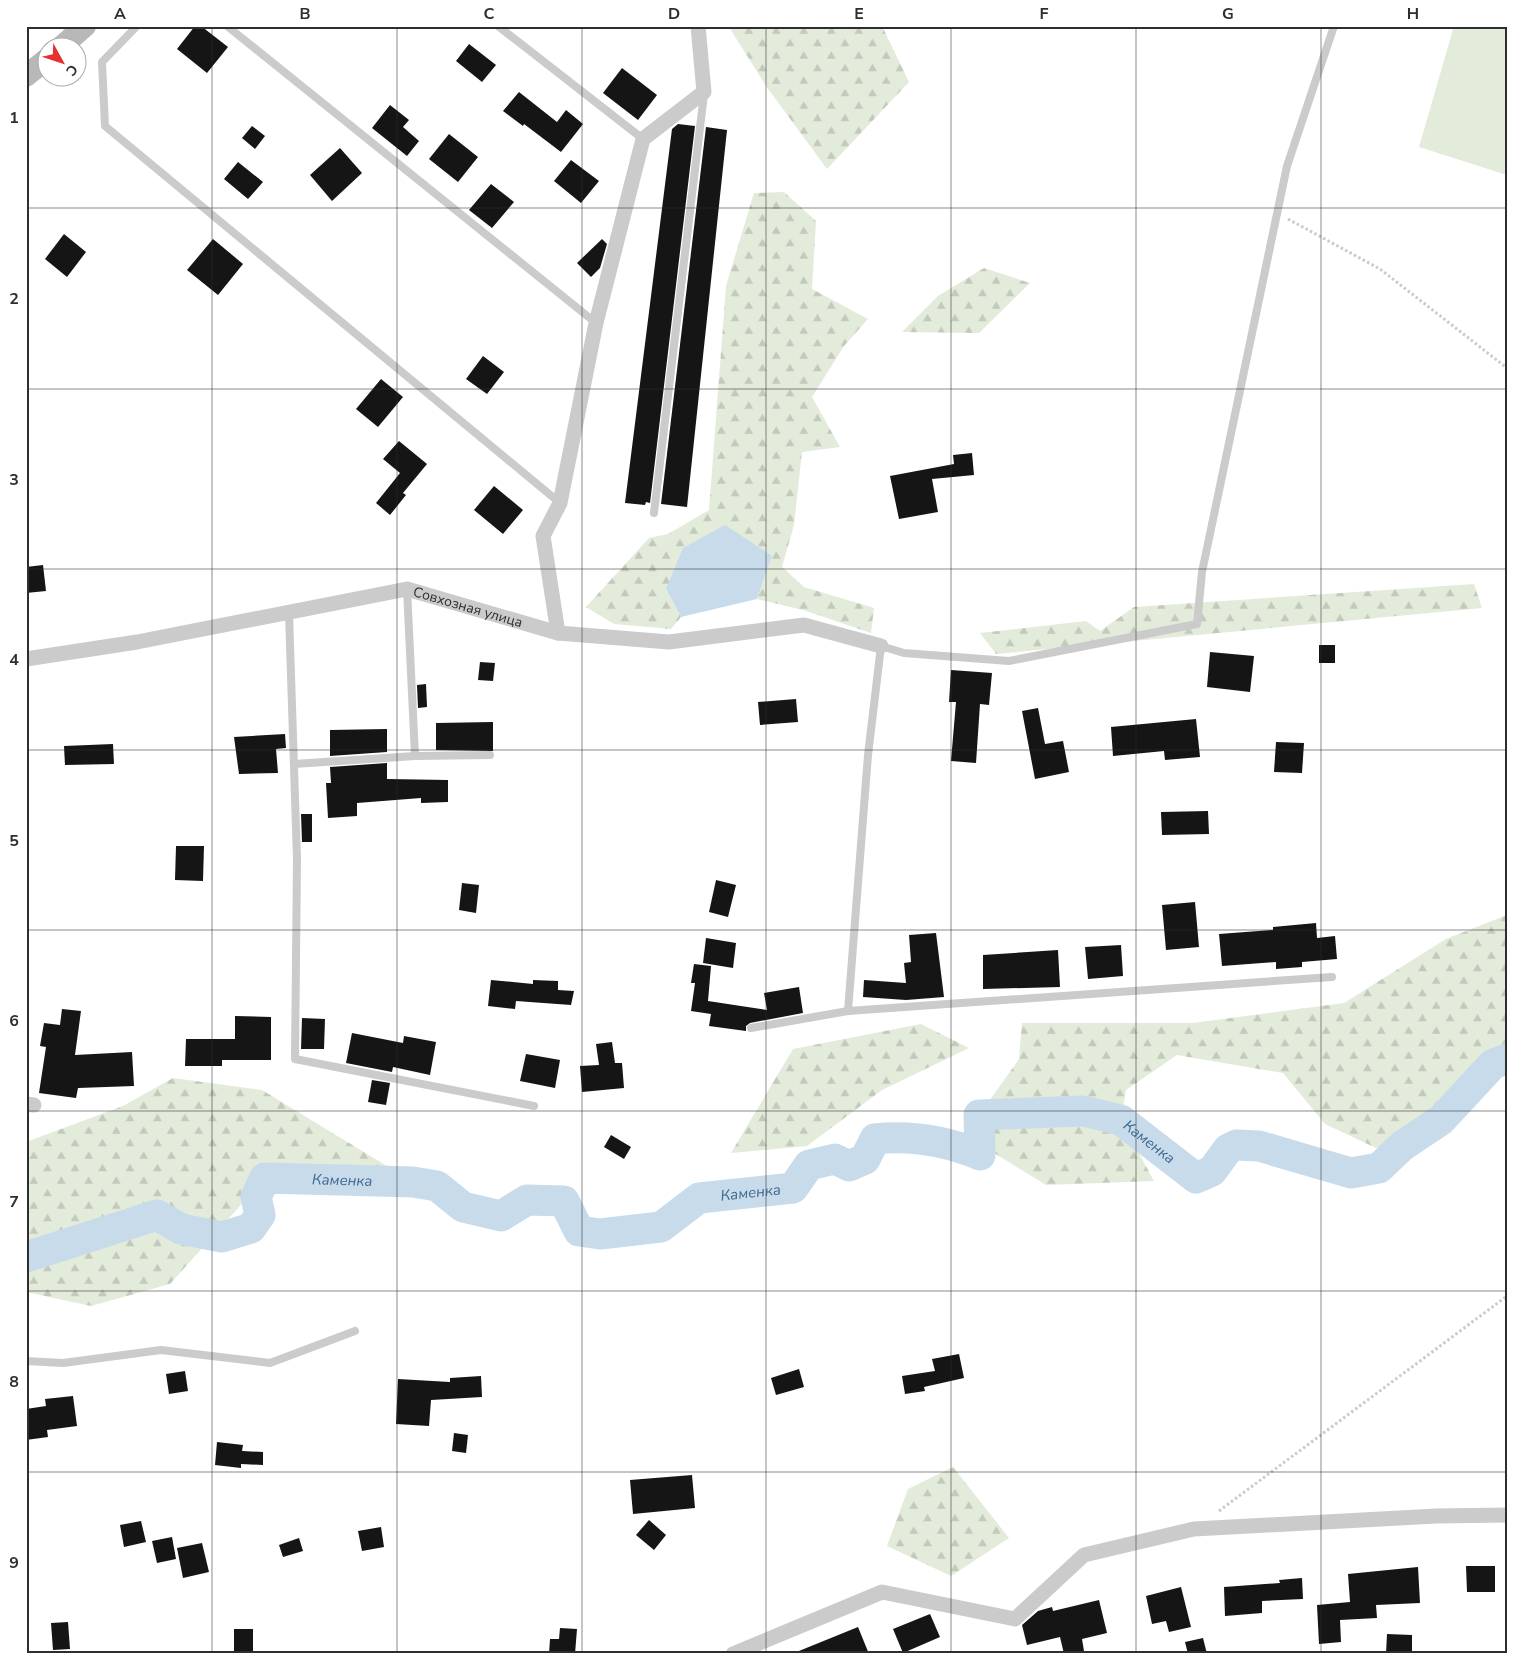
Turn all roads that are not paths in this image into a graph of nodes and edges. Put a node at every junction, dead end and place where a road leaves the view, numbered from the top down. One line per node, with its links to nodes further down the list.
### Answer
1 (85, 26): 7 (main road)
2 (137, 26): 13 (lane)
3 (226, 26): 12 (lane)
4 (498, 26): 11 (lane)
5 (698, 26): 10 (street)
6 (1334, 26): 18 (lane)
7 (71, 38)
8 (38, 66): 9 (main road)
9 (26, 76)
10 (704, 92): 11 (street); 14 (lane)
11 (643, 139): 12 (street)
12 (596, 323): 13 (street)
13 (560, 503): 17 (street)
14 (654, 513)
15 (407, 589): 16 (street, Совхозная улица); 17 (street, Совхозная улица); 21 (lane)
16 (289, 614): 19 (street, Совхозная улица); 22 (lane)
17 (558, 633): 18 (street, Совхозная улица)
18 (881, 646): 24 (lane)
19 (26, 659)
20 (490, 754): 21 (lane)
21 (415, 756): 22 (lane)
22 (294, 764): 26 (lane)
23 (1332, 977): 24 (lane)
24 (848, 1010): 25 (lane)
25 (751, 1028)
26 (534, 1106)
27 (355, 1331): 28 (lane)
28 (26, 1361)
29 (1507, 1514): 30 (street)
30 (734, 1654)

